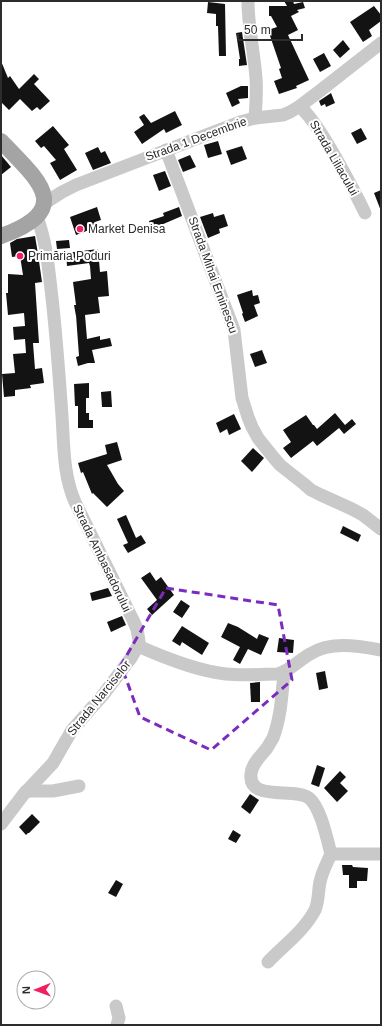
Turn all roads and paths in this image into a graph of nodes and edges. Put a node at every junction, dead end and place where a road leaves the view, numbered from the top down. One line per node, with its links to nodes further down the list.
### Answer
1 (248, 1): 4 (street)
2 (381, 43): 3 (street, Strada 1 Decembrie)
3 (300, 106): 4 (street, Strada 1 Decembrie); 8 (street, Strada Liliacului)
4 (255, 118): 6 (street, Strada 1 Decembrie)
5 (1, 141): 7 (main road)
6 (166, 150): 7 (street, Strada 1 Decembrie); 11 (street, Strada Mihai Eminescu)
7 (45, 203): 9 (main road)
8 (365, 213)
9 (36, 217): 10 (main road); 12 (street, Strada Ambasadorului)
10 (1, 236)
11 (381, 529)
12 (138, 646): 14 (street); 16 (street, Strada Narciselor)
13 (381, 650): 14 (street)
14 (284, 672): 18 (street)
15 (79, 786): 16 (street)
16 (26, 791): 17 (street, Strada Narciselor)
17 (2, 821)
18 (331, 854): 19 (street); 20 (street)
19 (381, 854)
20 (268, 962)
21 (116, 1006): 22 (street)
22 (117, 1025)

